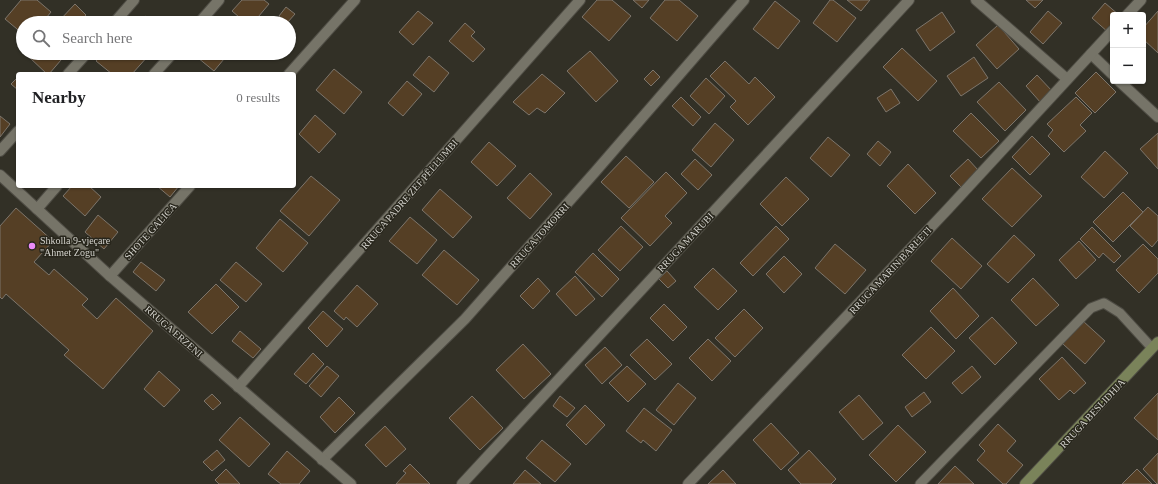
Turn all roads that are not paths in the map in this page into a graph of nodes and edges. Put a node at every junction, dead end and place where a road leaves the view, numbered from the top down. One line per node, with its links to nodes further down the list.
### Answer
1 (134, 0): 10 (street)
2 (219, 0): 11 (street)
3 (355, 0): 18 (street)
4 (580, 0): 31 (street, RRUGA PADRE ZEF PËLLUMBI)
5 (744, 0): 32 (street, RRUGA TOMORRI)
6 (909, 0): 34 (street, RRUGA MARUBI)
7 (976, 0): 20 (street)
8 (1141, 0): 9 (street)
9 (1130, 12)
10 (120, 16)
11 (205, 16)
12 (1110, 33): 13 (street, RRUGA MARIN BARLETI)
13 (1090, 54): 19 (street); 20 (street, RRUGA MARIN BARLETI)
14 (81, 60): 16 (street)
15 (167, 60): 17 (street)
16 (70, 72)
17 (156, 72)
18 (291, 72)
19 (1110, 72)
20 (1066, 79): 35 (street, RRUGA MARIN BARLETI)
21 (1123, 84): 22 (street)
22 (1158, 117)
23 (16, 133): 24 (street)
24 (0, 151)
25 (0, 175): 28 (street, RRUGA ERZENI)
26 (55, 188): 28 (street)
27 (188, 188): 29 (street, SHOTE GALICA)
28 (37, 209): 29 (street, RRUGA ERZENI)
29 (110, 276): 31 (street, RRUGA ERZENI)
30 (1155, 345): 36 (lane); 37 (main road, RRUGA BESLIDHJA)
31 (238, 387): 32 (street, RRUGA ERZENI)
32 (322, 460): 33 (street, RRUGA ERZENI)
33 (351, 484)
34 (462, 484)
35 (688, 484)
36 (920, 484)
37 (1025, 484)

